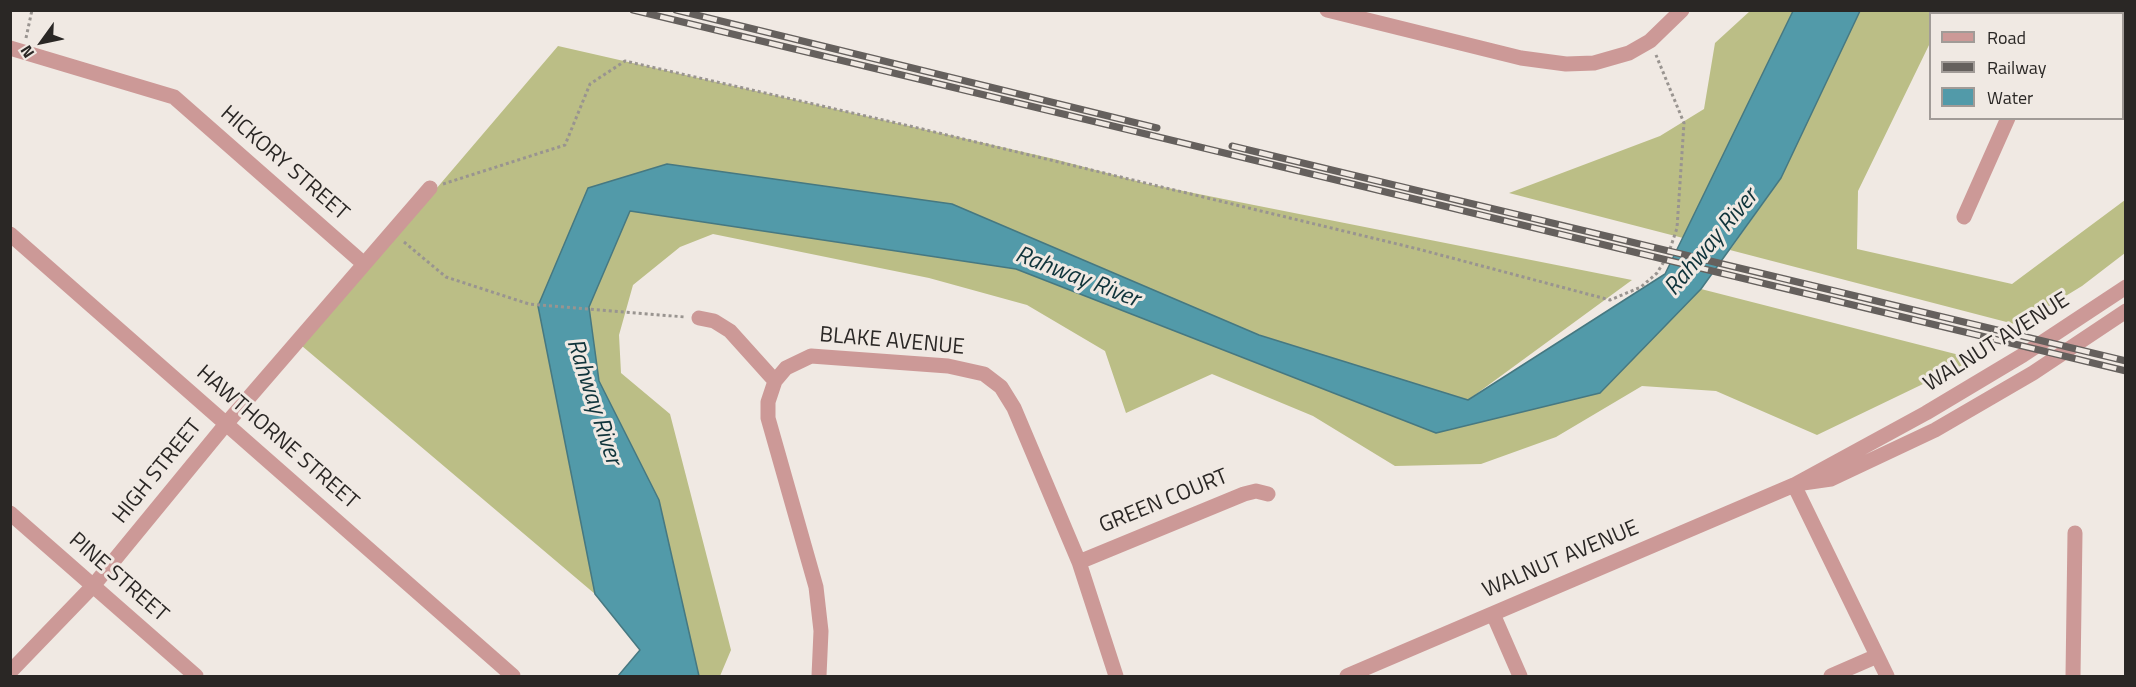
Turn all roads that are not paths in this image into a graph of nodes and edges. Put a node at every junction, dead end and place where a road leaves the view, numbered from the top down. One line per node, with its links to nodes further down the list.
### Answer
1 (1327, 10): 2 (street)
2 (1682, 10)
3 (17, 50): 8 (street, HICKORY STREET)
4 (2007, 120): 6 (street)
5 (430, 188): 8 (street, HIGH STREET)
6 (1964, 217)
7 (10, 234): 13 (street, HAWTHORNE STREET)
8 (364, 264): 13 (street, HIGH STREET)
9 (2126, 287): 14 (street, WALNUT AVENUE)
10 (2126, 311): 14 (street, WALNUT AVENUE)
11 (699, 318): 12 (street)
12 (775, 381): 18 (street, BLAKE AVENUE); 25 (street)
13 (226, 424): 19 (street, HIGH STREET); 24 (street, HAWTHORNE STREET)
14 (1794, 484): 20 (street, WALNUT AVENUE); 21 (street)
15 (1268, 494): 18 (street, GREEN COURT)
16 (10, 513): 19 (street, PINE STREET)
17 (2075, 534): 31 (street)
18 (1078, 562): 26 (street, BLAKE AVENUE)
19 (93, 586): 22 (street, HIGH STREET); 23 (street, PINE STREET)
20 (1493, 614): 27 (street, WALNUT AVENUE); 28 (street)
21 (1876, 656): 29 (street); 30 (street)
22 (10, 672)
23 (196, 676)
24 (513, 676)
25 (819, 676)
26 (1116, 676)
27 (1347, 676)
28 (1520, 676)
29 (1831, 676)
30 (1887, 676)
31 (2073, 676)

